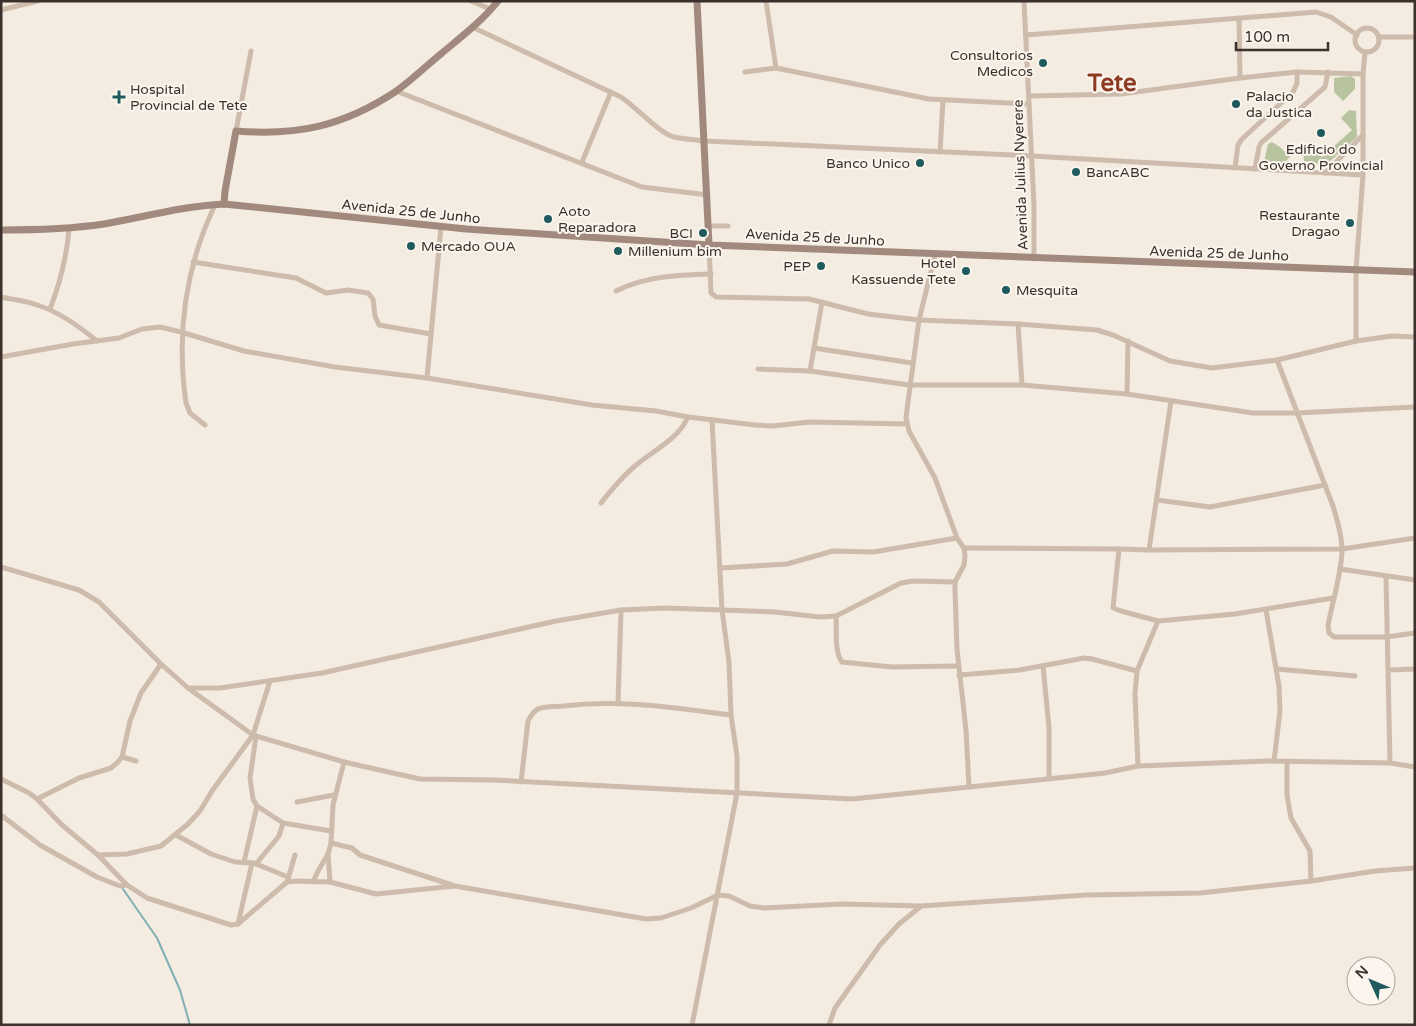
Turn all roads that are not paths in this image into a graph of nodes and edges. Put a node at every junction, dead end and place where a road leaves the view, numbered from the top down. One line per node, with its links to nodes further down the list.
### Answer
1 (38, 1): 8 (street)
2 (470, 1): 7 (street)
3 (498, 1): 7 (street)
4 (697, 1): 30 (street)
5 (766, 1): 17 (street)
6 (1024, 1): 11 (street, Avenida Julius Nyerere)
7 (490, 9): 10 (street)
8 (1, 10)
9 (1239, 18): 11 (street); 12 (street); 22 (street)
10 (472, 27): 23 (street); 24 (street)
11 (1026, 35): 25 (street, Avenida Julius Nyerere)
12 (1357, 35): 13 (street); 16 (street)
13 (1379, 37): 14 (street); 16 (street)
14 (1415, 37)
15 (251, 51): 28 (street)
16 (1365, 52): 21 (street)
17 (776, 68): 18 (street); 26 (street)
18 (745, 72)
19 (1297, 72): 20 (street); 22 (street); 34 (street)
20 (1328, 72): 21 (street); 35 (street)
21 (1363, 74): 29 (street)
22 (1240, 78): 25 (street)
23 (396, 91): 28 (street); 33 (street)
24 (611, 92): 30 (street); 33 (street)
25 (1029, 96): 27 (street, Avenida Julius Nyerere)
26 (943, 100): 27 (street); 31 (street)
27 (1029, 104): 32 (street, Avenida Julius Nyerere)
28 (236, 131): 39 (street)
29 (1363, 135): 36 (street); 37 (street)
30 (705, 141): 31 (street); 38 (street)
31 (940, 152): 32 (street)
32 (1032, 156): 34 (street); 48 (street, Avenida Julius Nyerere)
33 (582, 162): 38 (street)
34 (1234, 168): 35 (street)
35 (1255, 169): 36 (street)
36 (1325, 173): 37 (street)
37 (1362, 175): 50 (street)
38 (708, 194): 41 (street)
39 (224, 204): 40 (street, Avenida 25 de Junho); 43 (street, Avenida 25 de Junho)
40 (215, 205): 44 (street, Avenida 25 de Junho); 49 (street)
41 (709, 226): 42 (street); 46 (street)
42 (728, 226)
43 (441, 227): 46 (street, Avenida 25 de Junho); 60 (street)
44 (69, 228): 45 (street, Avenida 25 de Junho); 56 (street)
45 (1, 230)
46 (710, 245): 47 (street, Avenida 25 de Junho); 52 (street)
47 (935, 254): 48 (street, Avenida 25 de Junho); 57 (street)
48 (1034, 259): 50 (street, Avenida 25 de Junho)
49 (193, 262): 59 (street); 60 (street)
50 (1356, 270): 51 (street, Avenida 25 de Junho); 64 (street)
51 (1415, 272)
52 (711, 274): 53 (street); 55 (street)
53 (616, 291)
54 (1, 297): 56 (street)
55 (822, 302): 57 (street); 65 (street)
56 (50, 309): 62 (street)
57 (919, 320): 58 (street); 68 (street)
58 (1018, 324): 63 (street); 73 (street)
59 (181, 332): 62 (street); 71 (street); 81 (street)
60 (431, 334): 71 (street)
61 (1415, 337): 64 (street)
62 (98, 341): 66 (street)
63 (1128, 341): 67 (street); 74 (street)
64 (1356, 341): 67 (street)
65 (814, 348): 68 (street); 70 (street)
66 (1, 357)
67 (1277, 360): 77 (street)
68 (912, 363): 72 (street)
69 (758, 369): 70 (street)
70 (810, 371): 72 (street)
71 (427, 378): 78 (street)
72 (909, 385): 73 (street); 80 (street)
73 (1022, 385): 74 (street)
74 (1127, 394): 75 (street)
75 (1171, 401): 77 (street); 83 (street)
76 (1415, 407): 77 (street)
77 (1297, 413): 82 (street)
78 (688, 417): 79 (street); 84 (street)
79 (712, 420): 80 (street); 92 (street)
80 (907, 424): 85 (street)
81 (205, 425)
82 (1325, 485): 83 (street); 89 (street)
83 (1157, 500): 90 (street)
84 (601, 503)
85 (957, 538): 87 (street); 92 (street)
86 (1415, 538): 89 (street)
87 (964, 548): 88 (street); 96 (street)
88 (1119, 549): 90 (street); 102 (street)
89 (1342, 549): 90 (street); 93 (street)
90 (1149, 550)
91 (1, 567): 105 (street)
92 (720, 568): 99 (street)
93 (1340, 569): 94 (street); 97 (street)
94 (1386, 577): 95 (street); 104 (street)
95 (1415, 580)
96 (955, 582): 101 (street); 106 (street)
97 (1333, 598): 100 (street); 104 (street)
98 (621, 610): 99 (street); 114 (street); 116 (street)
99 (722, 610): 101 (street); 117 (street)
100 (1266, 610): 102 (street); 109 (street)
101 (836, 616): 106 (street)
102 (1158, 622): 111 (street)
103 (1415, 633): 104 (street)
104 (1386, 636): 110 (street)
105 (161, 664): 115 (street); 119 (street)
106 (958, 666): 112 (street)
107 (1043, 666): 111 (street); 112 (street); 128 (street)
108 (1415, 668): 110 (street)
109 (1277, 669): 113 (street); 121 (street)
110 (1389, 670): 124 (street)
111 (1137, 671): 125 (street)
112 (959, 675): 130 (street)
113 (1355, 676)
114 (270, 681): 115 (street); 118 (street)
115 (188, 688): 118 (street)
116 (618, 703): 117 (street); 129 (street)
117 (731, 715): 131 (street)
118 (255, 735): 123 (street); 135 (street); 139 (street)
119 (122, 757): 120 (street); 133 (street)
120 (136, 761)
121 (1274, 761): 122 (street); 125 (street)
122 (1287, 761): 124 (street); 148 (street)
123 (344, 762): 129 (street); 132 (street)
124 (1390, 763): 126 (street)
125 (1138, 766): 128 (street)
126 (1415, 767)
127 (1, 779): 133 (street)
128 (1049, 779): 130 (street)
129 (521, 782): 131 (street)
130 (970, 787): 131 (street)
131 (738, 793): 153 (street)
132 (334, 795): 134 (street); 138 (street)
133 (37, 799): 142 (street)
134 (296, 802)
135 (257, 806): 137 (street); 144 (street)
136 (1, 815): 151 (street)
137 (283, 823): 138 (street); 145 (street)
138 (331, 831): 140 (street)
139 (176, 835): 142 (street); 144 (street)
140 (331, 843): 141 (street); 152 (street)
141 (328, 854): 149 (street); 150 (street)
142 (98, 855): 151 (street)
143 (295, 855): 147 (street)
144 (244, 862): 145 (street)
145 (254, 863): 147 (street); 155 (street)
146 (1415, 868): 148 (street)
147 (288, 880): 149 (street); 155 (street)
148 (1311, 881): 154 (street)
149 (313, 882): 150 (street)
150 (330, 882): 152 (street)
151 (128, 885): 155 (street)
152 (455, 886): 153 (street)
153 (718, 895): 154 (street); 156 (street)
154 (921, 906): 157 (street)
155 (238, 924)
156 (692, 1025)
157 (828, 1025)

